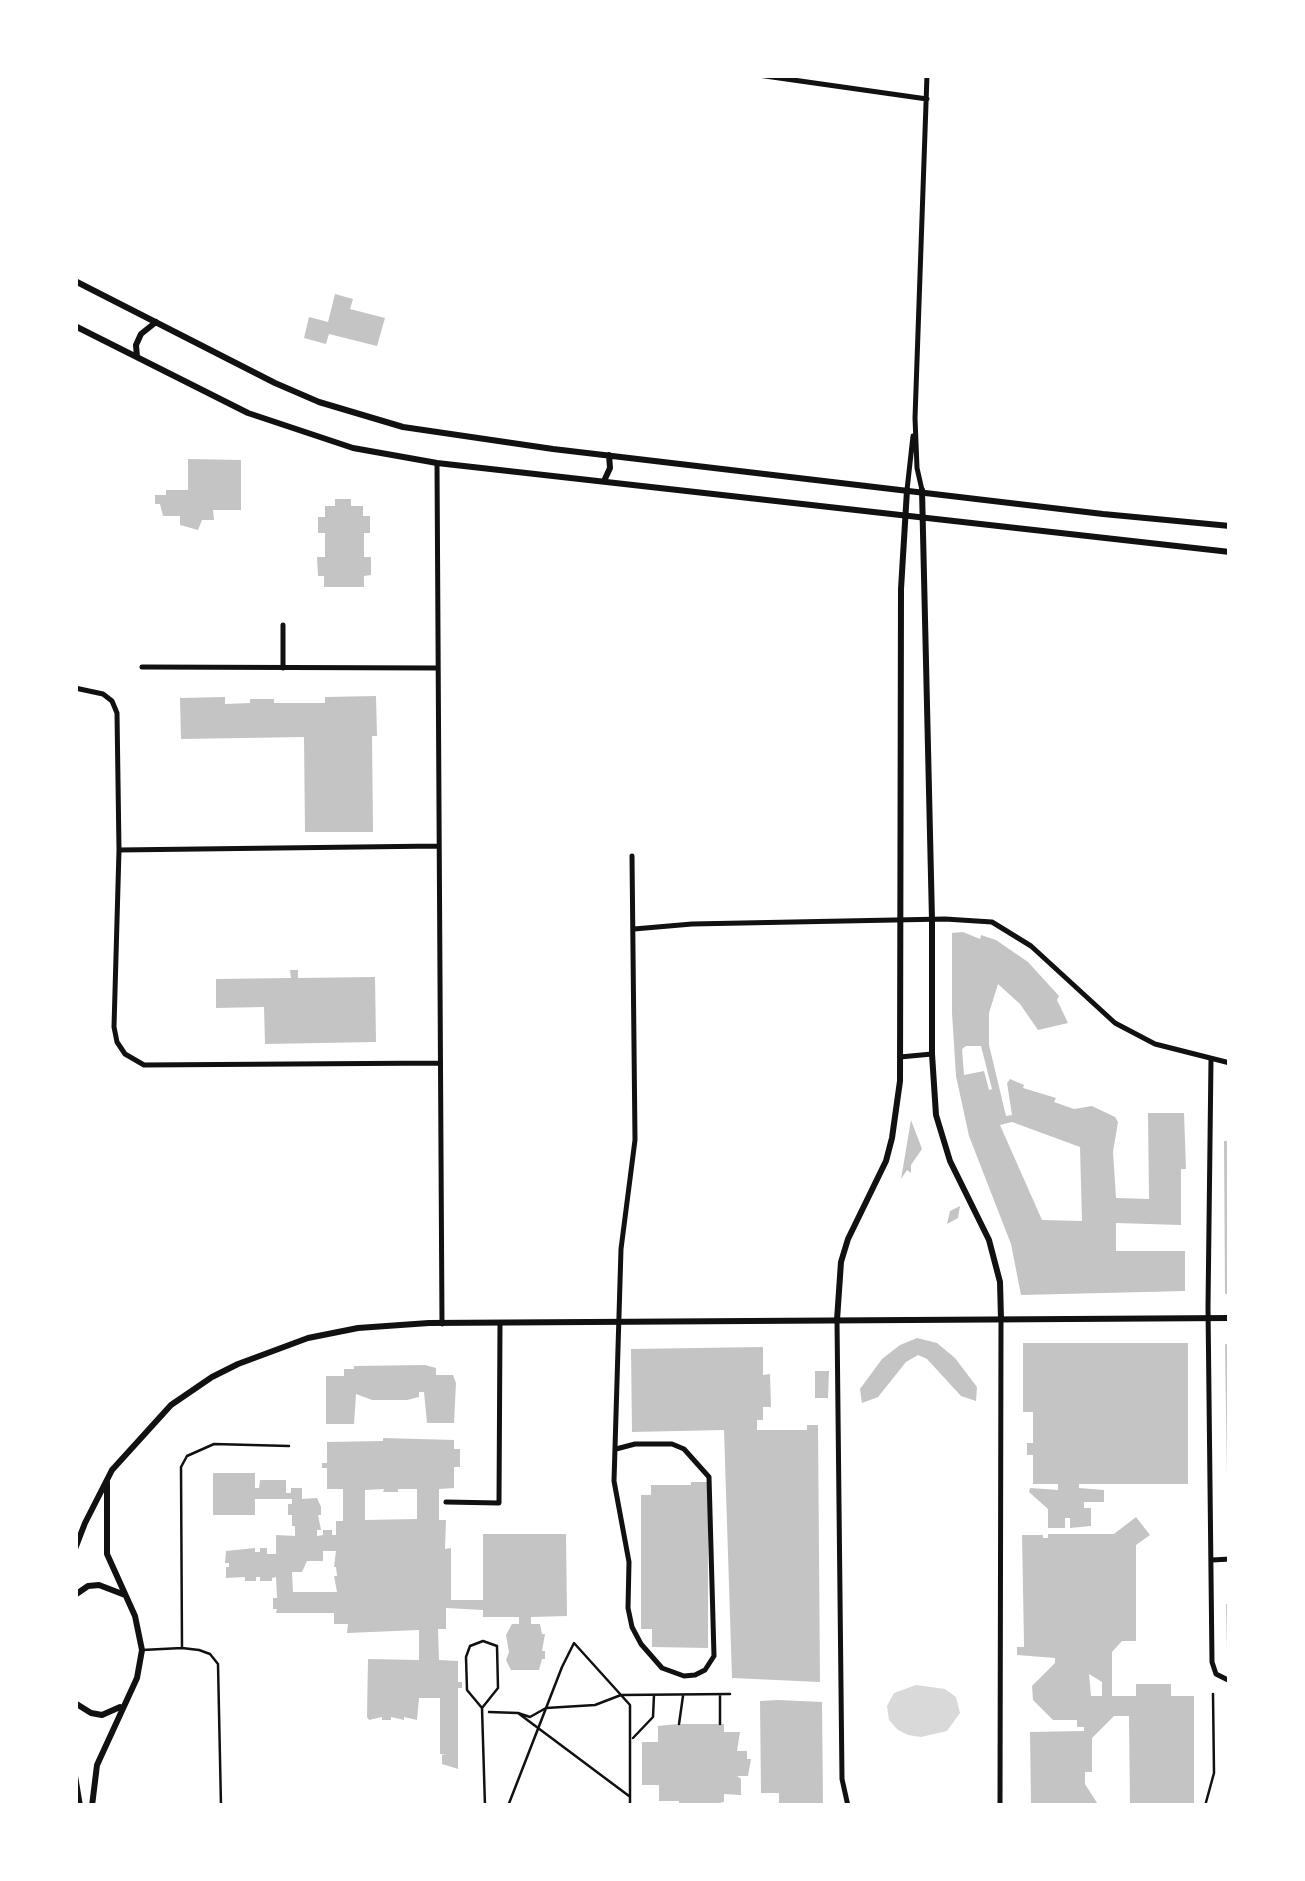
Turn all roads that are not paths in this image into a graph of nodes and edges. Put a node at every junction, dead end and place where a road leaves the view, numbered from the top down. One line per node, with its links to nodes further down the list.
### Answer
1 (758, 75): 3 (street)
2 (927, 75): 3 (street)
3 (928, 99): 8 (street)
4 (75, 281): 5 (street)
5 (156, 322): 7 (street); 9 (street)
6 (75, 326): 7 (street)
7 (137, 357): 10 (street)
8 (915, 418): 12 (street); 13 (street)
9 (609, 454): 11 (street); 12 (street)
10 (438, 463): 11 (street); 21 (street)
11 (604, 481): 14 (street)
12 (907, 490): 13 (street); 14 (street)
13 (922, 490): 15 (street); 16 (street)
14 (904, 514): 15 (street); 27 (street)
15 (922, 516): 17 (street); 26 (street)
16 (1230, 526)
17 (1230, 552)
18 (284, 626): 20 (street)
19 (142, 667): 20 (street)
20 (283, 668): 21 (street)
21 (438, 668): 23 (street)
22 (75, 688): 24 (street)
23 (438, 846): 24 (street); 32 (street)
24 (119, 850): 32 (street)
25 (632, 856): 28 (street)
26 (932, 920): 27 (street); 29 (street); 31 (street)
27 (900, 922): 28 (street); 30 (street)
28 (634, 929): 38 (street)
29 (932, 1054): 30 (street); 36 (street)
30 (900, 1057): 37 (street)
31 (1211, 1059): 33 (street); 34 (street)
32 (440, 1063): 39 (street)
33 (1230, 1064)
34 (1208, 1318): 35 (street); 36 (street); 47 (street)
35 (1230, 1318)
36 (1001, 1319): 37 (street); 62 (street)
37 (837, 1320): 38 (street); 61 (street)
38 (620, 1323): 40 (street); 42 (street)
39 (442, 1324): 40 (street); 43 (street)
40 (500, 1324): 44 (street)
41 (289, 1446): 50 (lane)
42 (616, 1449): 42 (street)
43 (106, 1481): 45 (street); 49 (street)
44 (446, 1502)
45 (75, 1549)
46 (1230, 1559): 47 (street)
47 (1212, 1560): 52 (street)
48 (75, 1594): 49 (street)
49 (126, 1596): 51 (street)
50 (182, 1648): 51 (lane); 59 (lane)
51 (142, 1650): 53 (street)
52 (1230, 1681)
53 (128, 1699): 54 (street); 58 (street)
54 (75, 1703)
55 (482, 1708): 55 (lane); 60 (lane)
56 (75, 1776): 57 (street)
57 (80, 1806)
58 (92, 1806)
59 (221, 1806)
60 (484, 1806)
61 (848, 1806)
62 (1000, 1806)

